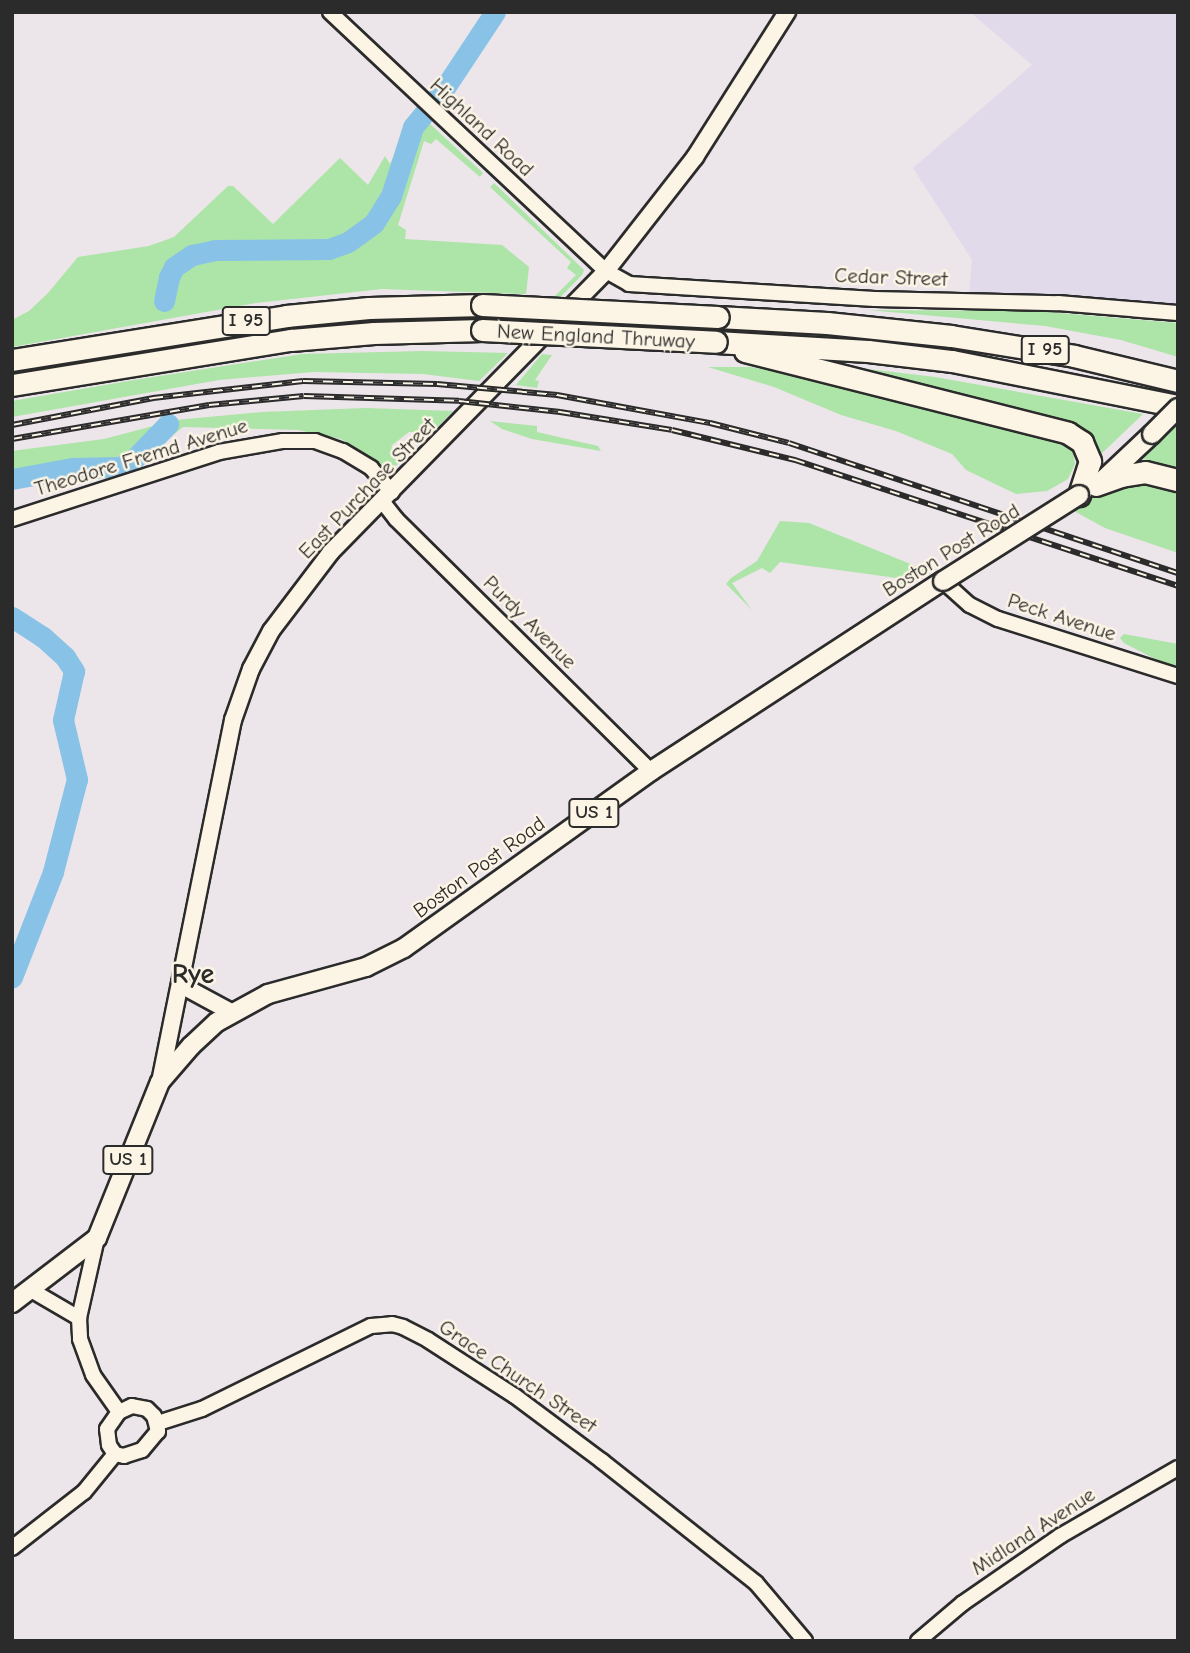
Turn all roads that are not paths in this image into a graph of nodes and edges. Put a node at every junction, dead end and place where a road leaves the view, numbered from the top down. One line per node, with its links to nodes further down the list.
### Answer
1 (330, 12): 3 (street, Highland Road)
2 (787, 12): 3 (main road, East Purchase Street)
3 (606, 271): 4 (street, Cedar Street); 14 (main road, East Purchase Street)
4 (1178, 313)
5 (716, 342): 8 (highway, New England Thruway / I 95, bridge); 9 (highway, New England Thruway / I 95); 13 (highway)
6 (12, 360): 7 (highway, New England Thruway / I 95, bridge)
7 (1178, 381)
8 (12, 385)
9 (1146, 398): 10 (highway, New England Thruway / I 95); 11 (highway)
10 (1178, 407): 13 (main road, Boston Post Road / US 1, bridge)
11 (1178, 413)
12 (1178, 480): 13 (highway)
13 (1088, 490): 16 (main road, Boston Post Road / US 1, bridge)
14 (387, 497): 15 (street, Theodore Fremd Avenue); 18 (street, Purdy Avenue); 19 (main road, East Purchase Street)
15 (12, 519)
16 (943, 581): 17 (street, Peck Avenue); 18 (main road, Boston Post Road / US 1)
17 (1178, 676)
18 (651, 771): 20 (main road, Boston Post Road / US 1)
19 (181, 985): 20 (main road); 21 (main road, East Purchase Street)
20 (231, 1013): 21 (main road, Boston Post Road / US 1)
21 (160, 1083): 22 (main road, Boston Post Road / US 1)
22 (97, 1238): 23 (main road, Boston Post Road / US 1); 25 (street)
23 (31, 1290): 24 (main road, Boston Post Road / US 1); 25 (street)
24 (12, 1303)
25 (79, 1318): 26 (street)
26 (118, 1412): 27 (street); 28 (street)
27 (158, 1423): 28 (street); 31 (street, Grace Church Street)
28 (115, 1454): 30 (street)
29 (1178, 1468): 32 (street, Midland Avenue)
30 (12, 1548)
31 (805, 1641)
32 (918, 1641)

